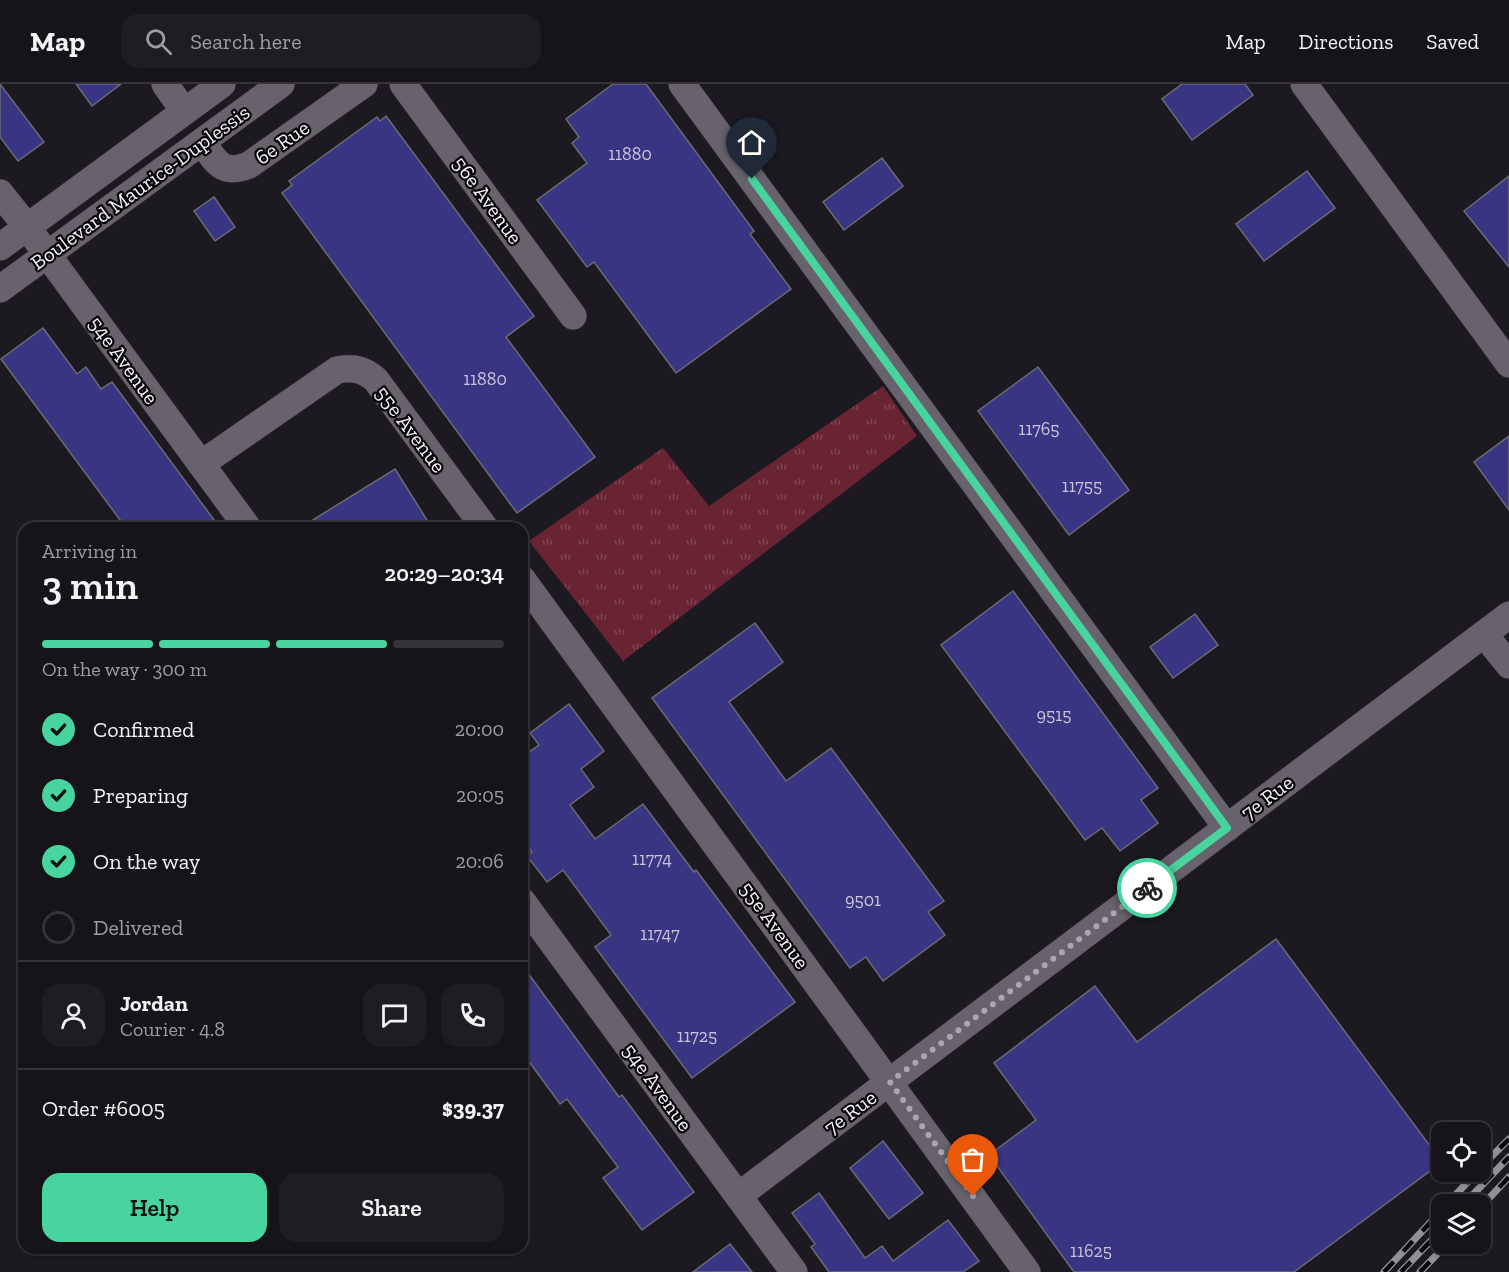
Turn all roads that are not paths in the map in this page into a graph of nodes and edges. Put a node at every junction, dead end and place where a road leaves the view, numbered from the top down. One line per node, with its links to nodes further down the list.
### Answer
1 (165, 84): 8 (street)
2 (222, 84): 8 (street, Boulevard Maurice-Duplessis)
3 (281, 84): 9 (street, Boulevard Maurice-Duplessis)
4 (364, 84): 9 (street, 6e Rue)
5 (403, 84): 15 (street, 56e Avenue)
6 (682, 84): 24 (street)
7 (1304, 84): 16 (street)
8 (184, 111): 11 (street, Boulevard Maurice-Duplessis)
9 (202, 142): 13 (street, Boulevard Maurice-Duplessis)
10 (0, 193): 11 (street, 54e Avenue)
11 (27, 226): 12 (street, Boulevard Maurice-Duplessis); 13 (street, 54e Avenue)
12 (0, 246)
13 (48, 255): 14 (street, Boulevard Maurice-Duplessis); 17 (street, 54e Avenue)
14 (0, 289)
15 (573, 316)
16 (1509, 364)
17 (201, 464): 18 (street, 54e Avenue); 19 (street, 55e Avenue)
18 (244, 522)
19 (481, 522)
20 (528, 587): 26 (street, 55e Avenue)
21 (1509, 615): 22 (street, 7e Rue)
22 (1484, 634): 23 (street); 24 (street, 7e Rue)
23 (1509, 665)
24 (1227, 828): 26 (street, 7e Rue)
25 (528, 910): 27 (street, 54e Avenue)
26 (890, 1082): 27 (street, 7e Rue); 29 (street, 55e Avenue)
27 (738, 1196): 28 (street, 54e Avenue)
28 (794, 1272)
29 (1027, 1272)

